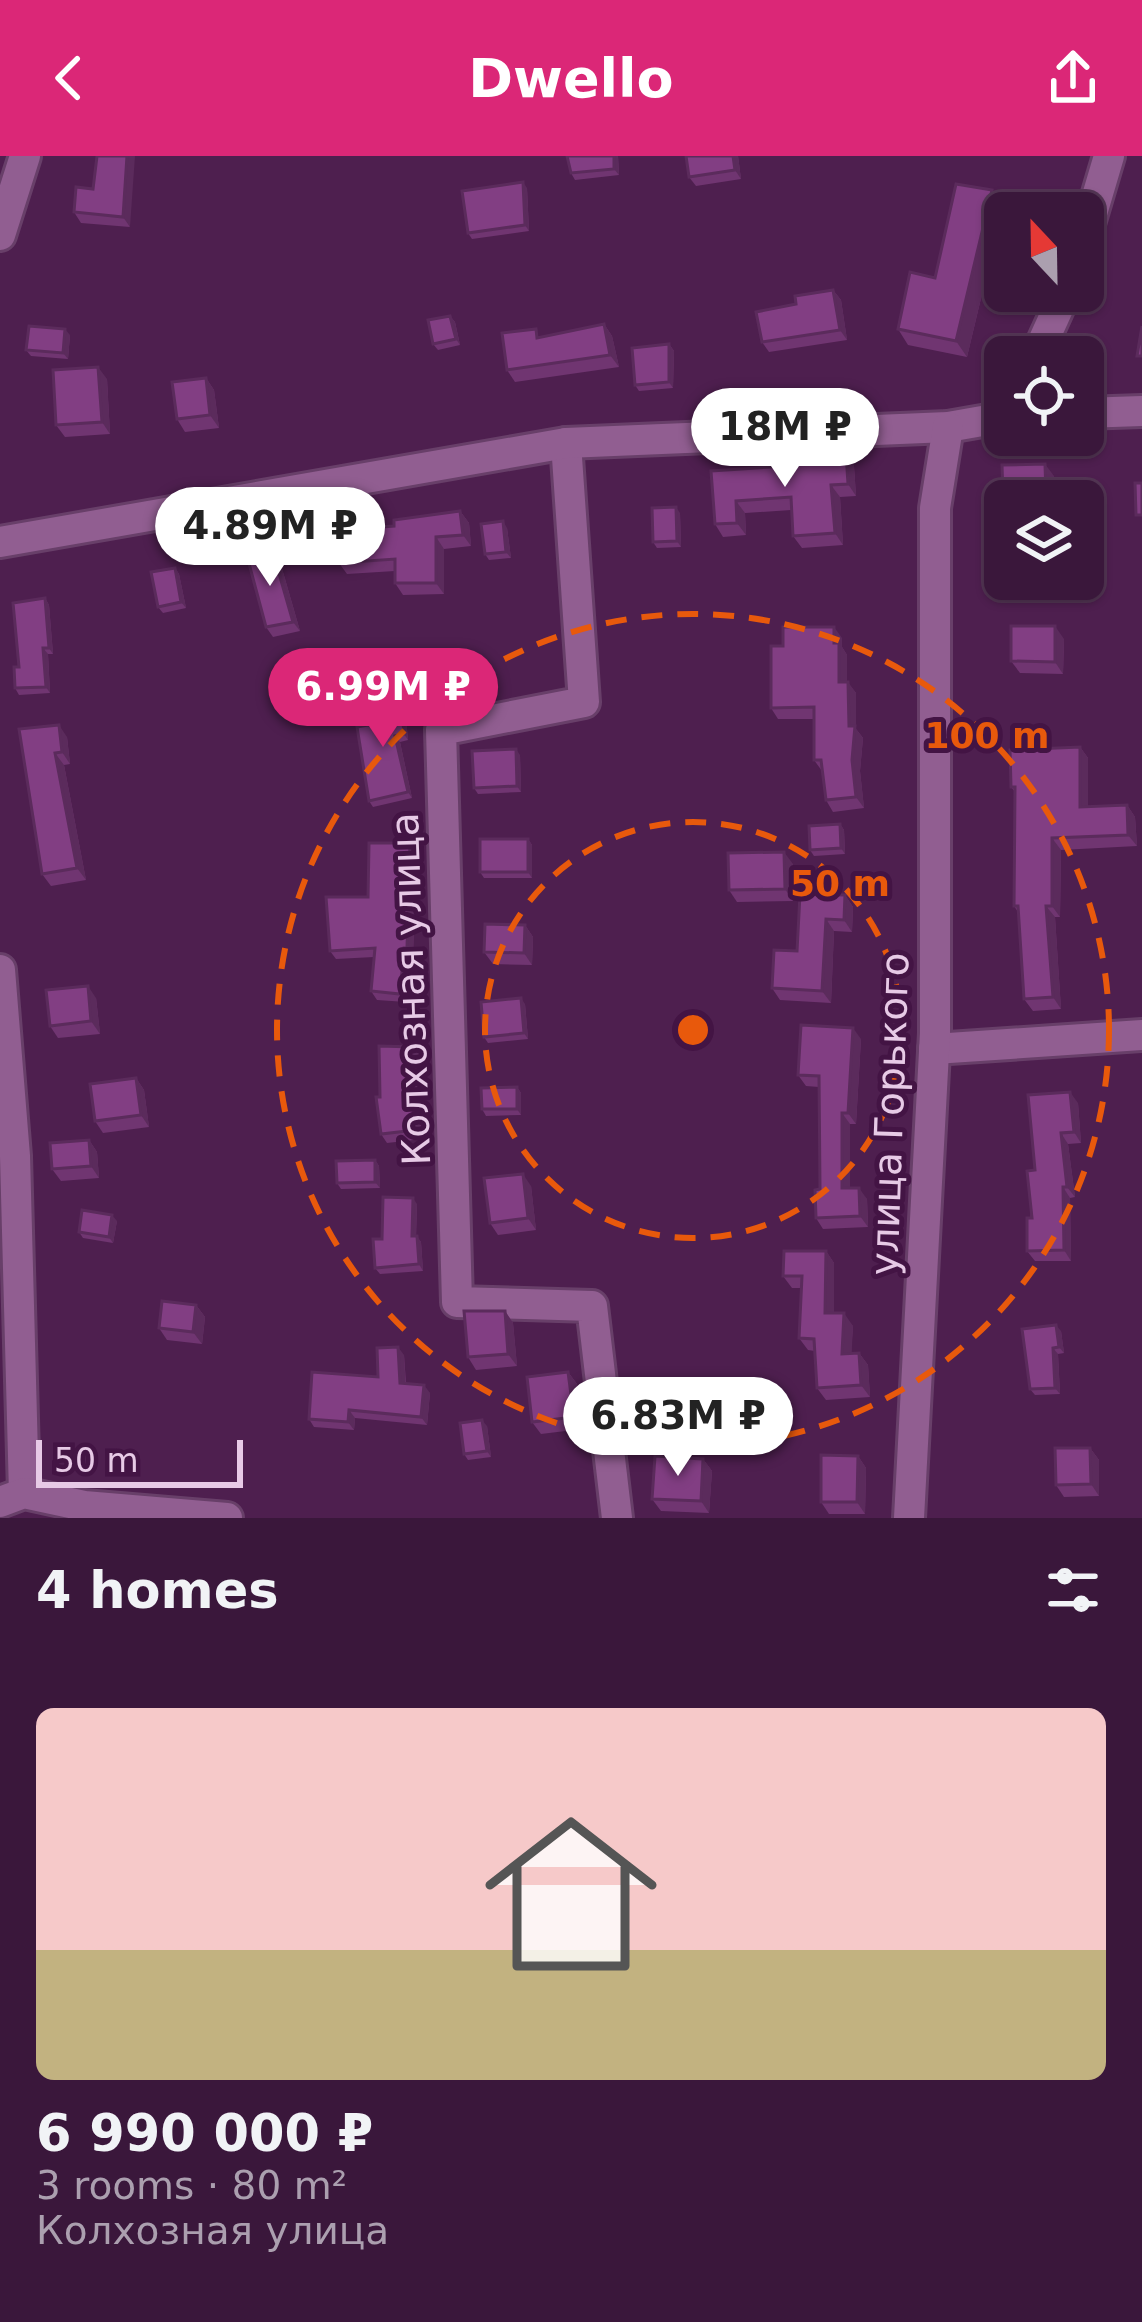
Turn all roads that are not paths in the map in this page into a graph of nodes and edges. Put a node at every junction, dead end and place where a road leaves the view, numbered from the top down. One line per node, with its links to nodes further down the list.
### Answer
1 (25, 156): 4 (street)
2 (1109, 156): 3 (street)
3 (1098, 192)
4 (0, 235)
5 (1142, 410): 6 (street)
6 (1104, 412)
7 (984, 421): 8 (street)
8 (948, 427): 9 (street); 13 (street, улица Горького)
9 (566, 443): 10 (street); 17 (street, Колхозная улица)
10 (0, 542)
11 (0, 970): 14 (street)
12 (1142, 1035): 13 (street)
13 (934, 1049): 18 (street, улица Горького)
14 (8, 1157): 15 (street)
15 (12, 1497): 16 (street)
16 (227, 1518)
17 (616, 1518)
18 (909, 1518)

